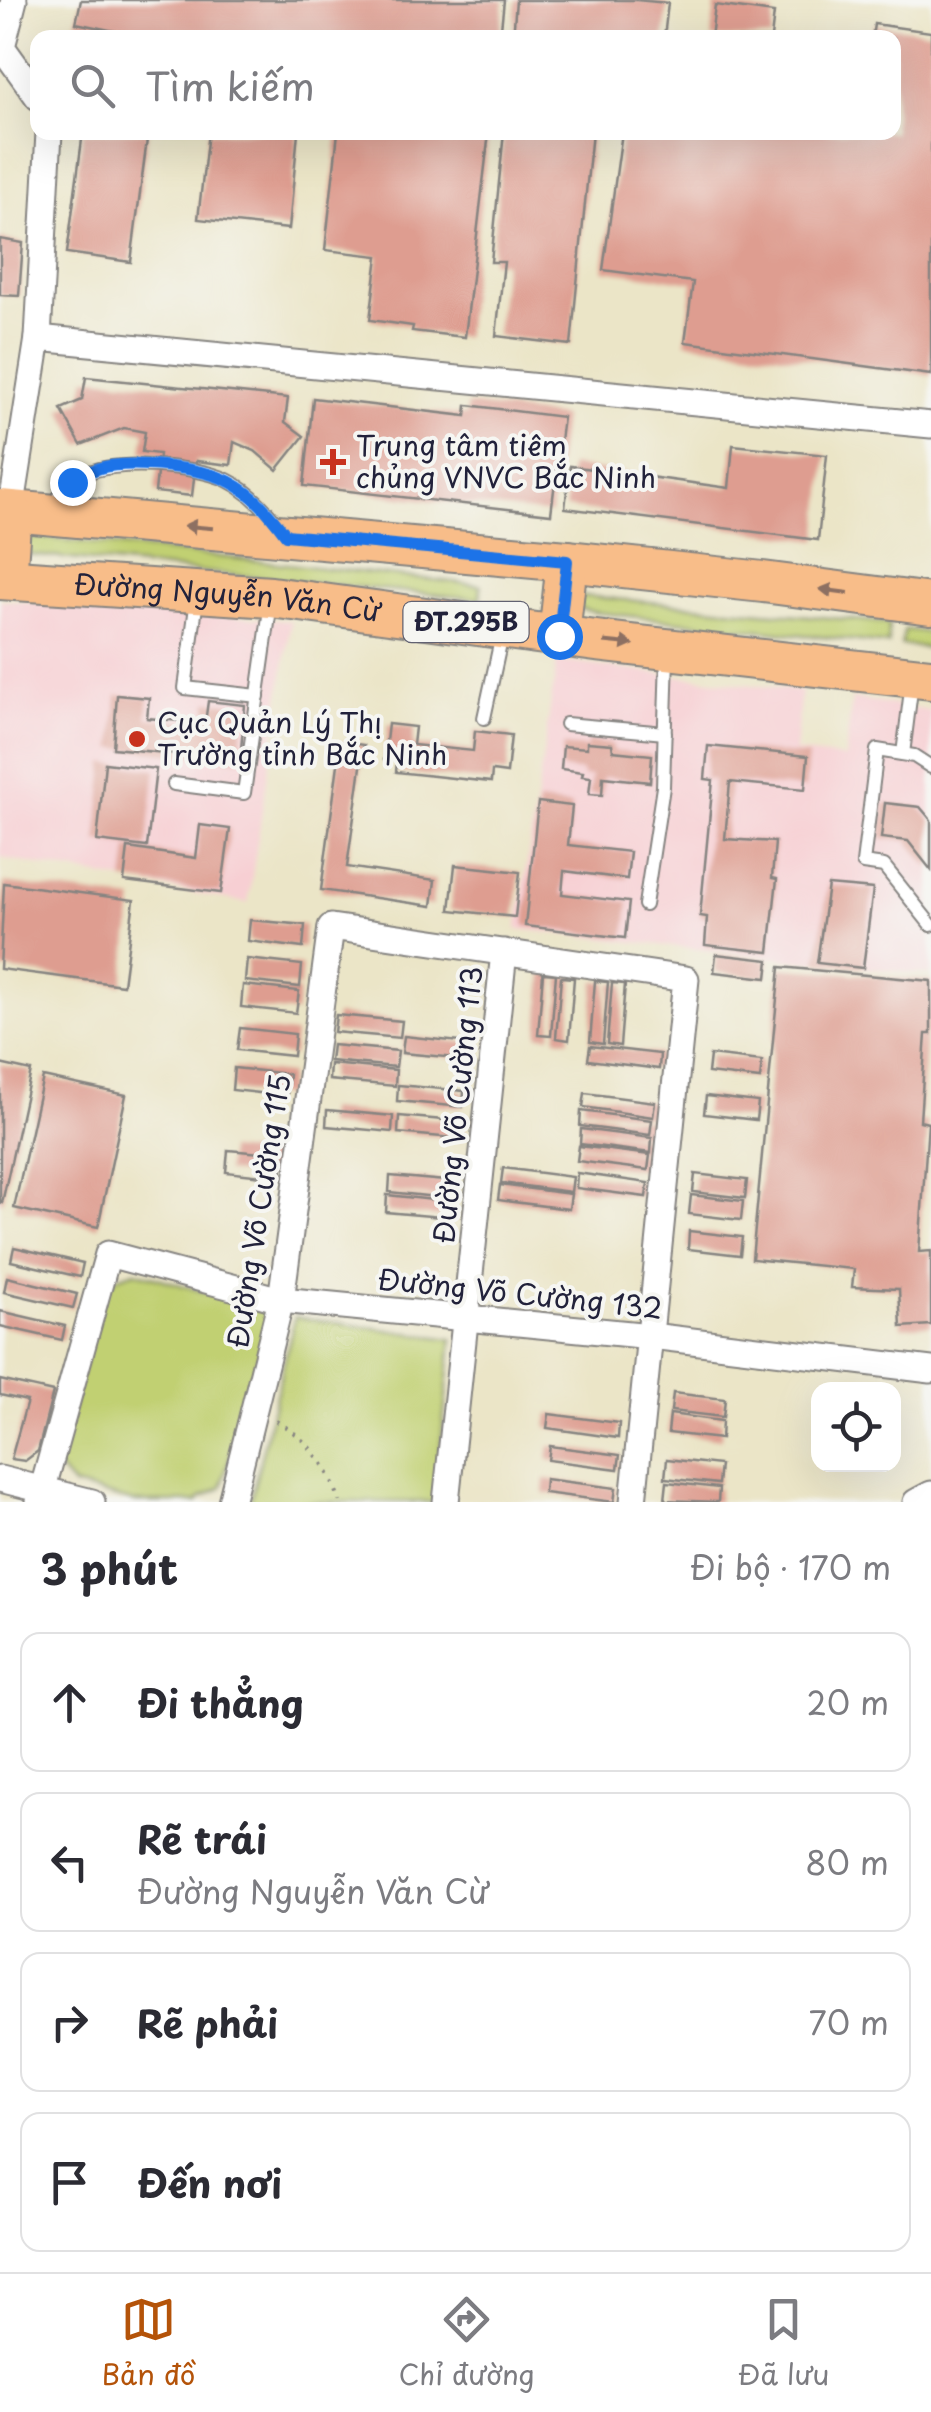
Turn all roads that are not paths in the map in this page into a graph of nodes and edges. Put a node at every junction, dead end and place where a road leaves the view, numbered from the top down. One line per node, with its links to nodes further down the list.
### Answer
1 (14, 0): 2 (street)
2 (30, 85)
3 (49, 140): 4 (street)
4 (38, 338): 5 (street); 6 (street)
5 (931, 425)
6 (19, 512): 7 (main road, one-way to 6); 7 (lane); 9 (main road)
7 (286, 535): 8 (main road)
8 (567, 561): 12 (main road, one-way to 8); 14 (main road)
9 (3, 579): 10 (main road, Đường Nguyễn Văn Cừ / ĐT.295B)
10 (198, 592): 11 (main road, Đường Nguyễn Văn Cừ / ĐT.295B); 17 (lane)
11 (271, 597): 13 (main road, Đường Nguyễn Văn Cừ / ĐT.295B); 17 (lane)
12 (931, 604)
13 (503, 627): 14 (main road, Đường Nguyễn Văn Cừ / ĐT.295B); 18 (lane)
14 (559, 636): 15 (main road, Đường Nguyễn Văn Cừ / ĐT.295B, one-way to 15)
15 (668, 649): 16 (main road, Đường Nguyễn Văn Cừ / ĐT.295B); 20 (lane)
16 (922, 678): 21 (lane)
17 (258, 696): 23 (lane)
18 (484, 718)
19 (566, 724): 20 (lane)
20 (665, 734): 24 (lane)
21 (903, 754): 22 (lane); 25 (lane)
22 (931, 767)
23 (174, 784)
24 (645, 905)
25 (931, 925)
26 (504, 952): 27 (street, Đường Võ Cường 115); 28 (street, Đường Võ Cường 113); 29 (street)
27 (281, 1300): 28 (street, Đường Võ Cường 132); 33 (street, Đường Võ Cường 132); 35 (street, Đường Võ Cường 115)
28 (464, 1318): 29 (street, Đường Võ Cường 132); 36 (street, Đường Võ Cường 113)
29 (651, 1336): 30 (street, Đường Võ Cường 132); 37 (street)
30 (931, 1370)
31 (0, 1479): 33 (street)
32 (931, 1494): 38 (street)
33 (40, 1496): 34 (street)
34 (92, 1502)
35 (231, 1502)
36 (446, 1502)
37 (633, 1502)
38 (916, 1502)

